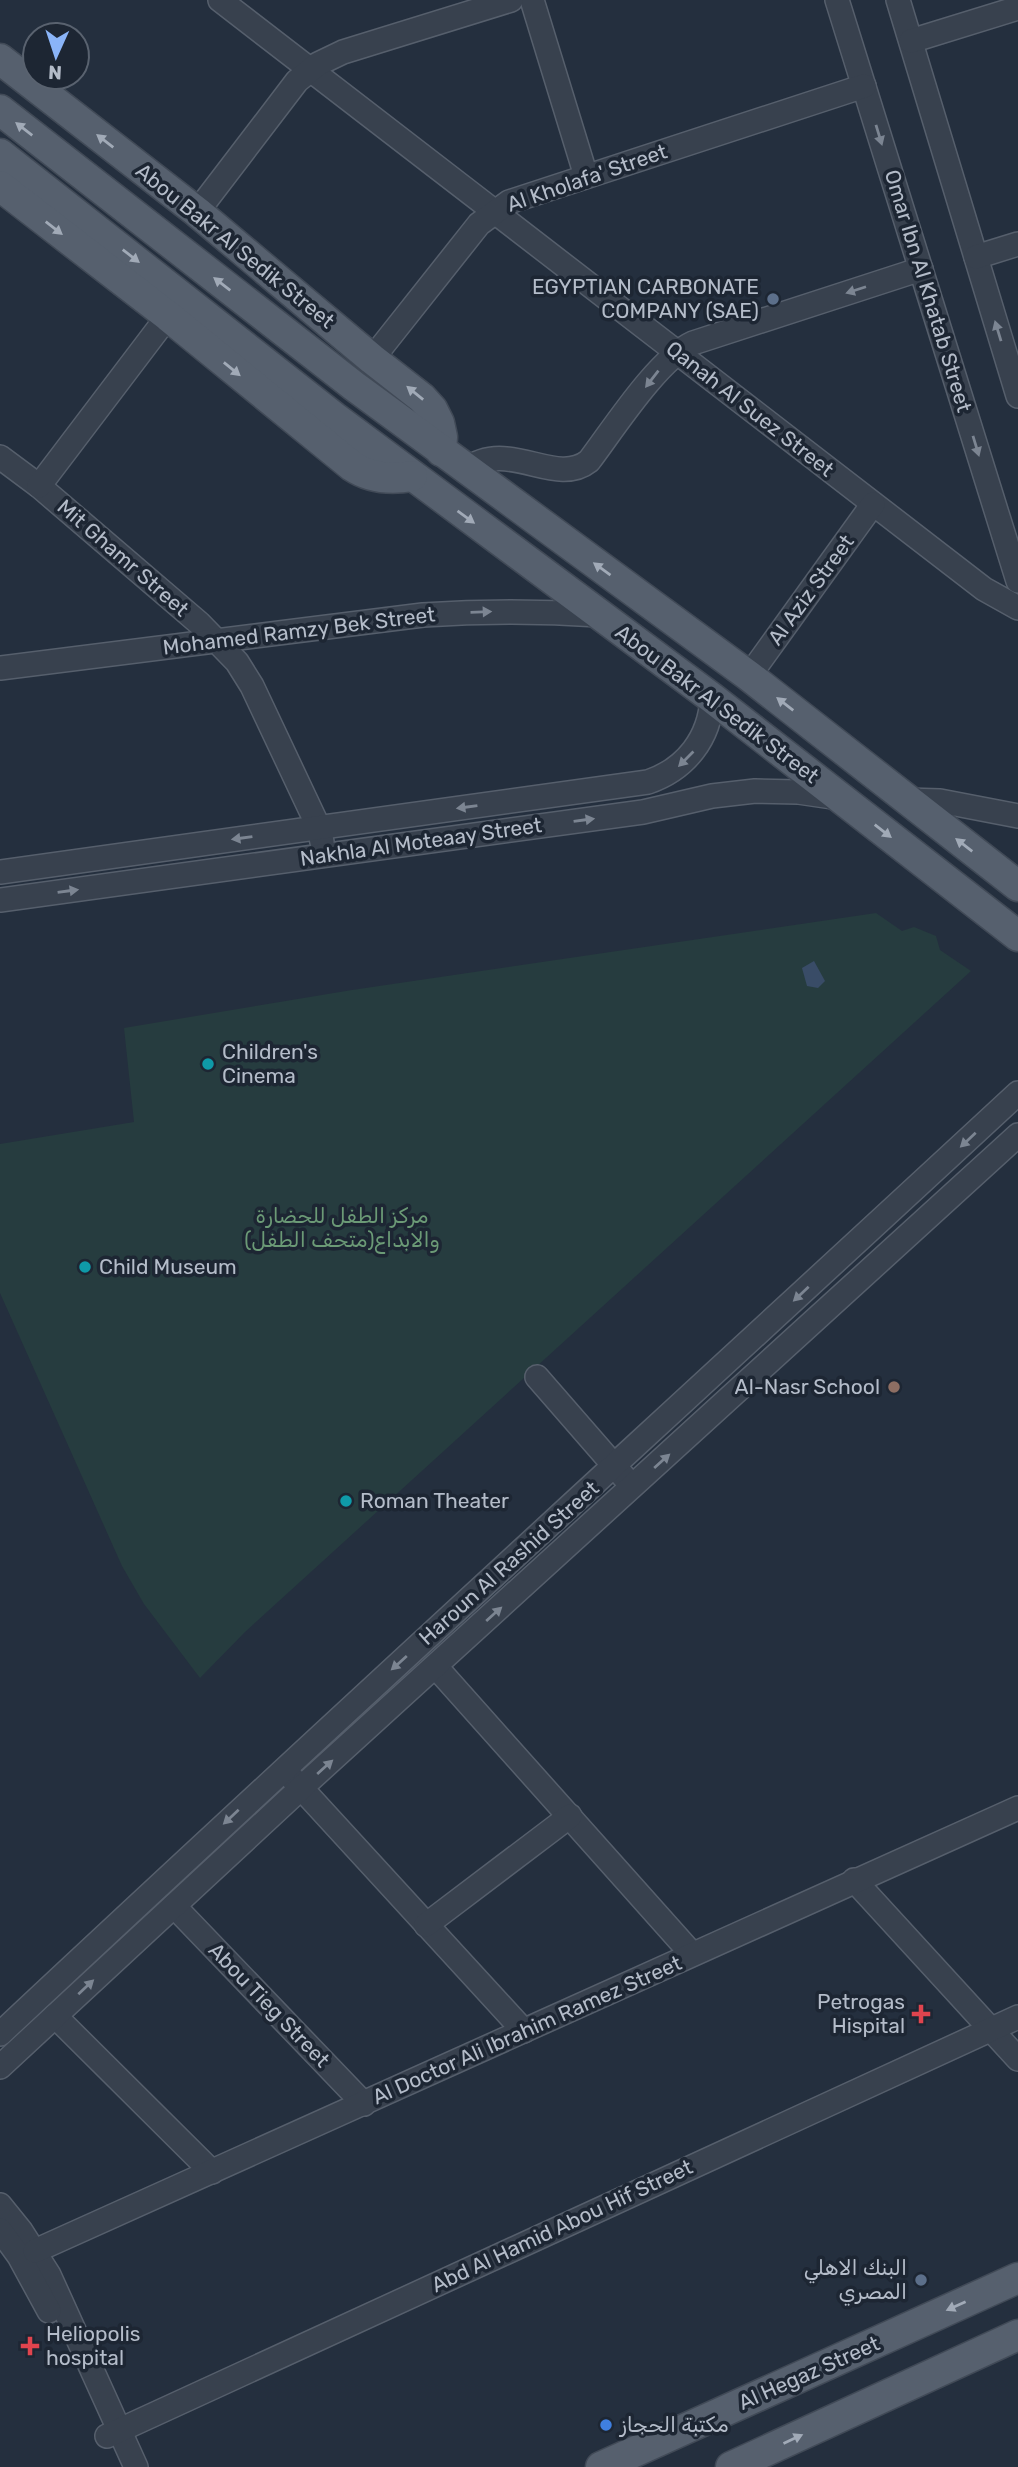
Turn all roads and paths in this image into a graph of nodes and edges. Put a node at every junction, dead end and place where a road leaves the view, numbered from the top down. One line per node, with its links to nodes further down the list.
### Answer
1 (220, 0): 9 (street, Qanah Al Suez Street)
2 (511, 0): 9 (street)
3 (532, 0): 13 (street)
4 (837, 0): 10 (street, Omar Ibn Al Khatab Street)
5 (898, 0): 7 (street)
6 (1018, 8): 7 (street)
7 (911, 41): 18 (street)
8 (0, 60): 15 (main road, Abou Bakr Al Sedik Street, one-way to 8)
9 (310, 69): 15 (street); 16 (street, Qanah Al Suez Street)
10 (864, 86): 13 (street, Al Kholafa' Street); 19 (street, Omar Ibn Al Khatab Street, one-way to 19)
11 (0, 110): 24 (main road, Abou Bakr Al Sedik Street, one-way to 11)
12 (0, 153): 27 (main road, Abou Bakr Al Sedik Street, one-way to 27)
13 (586, 176): 16 (street, Al Kholafa' Street)
14 (0, 186): 20 (main road, one-way to 20)
15 (197, 212): 22 (main road, Abou Bakr Al Sedik Street)
16 (494, 212): 21 (street, Qanah Al Suez Street); 22 (street, Al Kholafa' Street)
17 (1018, 244): 18 (street)
18 (976, 257): 23 (street, one-way to 18)
19 (921, 269): 21 (street, one-way to 21); 30 (street, Omar Ibn Al Khatab Street, one-way to 30)
20 (167, 316): 27 (main road, one-way to 27); 28 (street)
21 (676, 352): 26 (street, one-way to 26); 29 (street, Qanah Al Suez Street)
22 (372, 359): 24 (main road, Abou Bakr Al Sedik Street, one-way to 22)
23 (1016, 382)
24 (441, 451): 26 (main road, Abou Bakr Al Sedik Street)
25 (0, 457): 28 (street, Mit Ghamr Street)
26 (466, 470): 35 (main road, Abou Bakr Al Sedik Street, one-way to 26)
27 (412, 476): 32 (main road, Abou Bakr Al Sedik Street, one-way to 32)
28 (38, 485): 33 (street, Mit Ghamr Street)
29 (873, 504): 31 (street, Qanah Al Suez Street); 35 (street, Al Aziz Street)
30 (1018, 582)
31 (1018, 608)
32 (599, 615): 33 (street, Mohamed Ramzy Bek Street, one-way to 32); 36 (main road, Abou Bakr Al Sedik Street)
33 (219, 641): 34 (street, Mohamed Ramzy Bek Street); 40 (street, Mit Ghamr Street)
34 (0, 668)
35 (750, 676): 38 (main road, Abou Bakr Al Sedik Street, one-way to 35)
36 (712, 698): 37 (main road, Abou Bakr Al Sedik Street); 40 (street, Nakhla Al Moteaay Street, one-way to 40)
37 (841, 798): 41 (street, Nakhla Al Moteaay Street, one-way to 37); 45 (main road, Abou Bakr Al Sedik Street, one-way to 45)
38 (906, 800): 39 (street); 43 (main road, Abou Bakr Al Sedik Street, one-way to 38)
39 (1018, 816)
40 (319, 828): 41 (street, Mit Ghamr Street); 42 (street, Nakhla Al Moteaay Street, one-way to 42)
41 (326, 855): 44 (street, Nakhla Al Moteaay Street, one-way to 41)
42 (0, 872)
43 (1018, 886)
44 (0, 900)
45 (1018, 936)
46 (1018, 1093): 49 (street, Haroun Al Rashid Street, one-way to 49)
47 (1018, 1136): 50 (street, Haroun Al Rashid Street, one-way to 47)
48 (537, 1377): 49 (street)
49 (615, 1467): 50 (street); 52 (street, Haroun Al Rashid Street, one-way to 52)
50 (633, 1487): 51 (street, Haroun Al Rashid Street, one-way to 50)
51 (436, 1667): 53 (street, Haroun Al Rashid Street, one-way to 51); 55 (street)
52 (283, 1768): 53 (street); 64 (street, Haroun Al Rashid Street, one-way to 64)
53 (301, 1788): 57 (street, Haroun Al Rashid Street); 58 (street)
54 (1016, 1812): 56 (street, Al Doctor Ali Ibrahim Ramez Street)
55 (570, 1816): 58 (street); 59 (street)
56 (854, 1880): 59 (street, Al Doctor Ali Ibrahim Ramez Street); 62 (street)
57 (174, 1906): 60 (street, Haroun Al Rashid Street, one-way to 57); 67 (street, Abou Tieg Street)
58 (426, 1925): 63 (street)
59 (692, 1954): 63 (street, Al Doctor Ali Ibrahim Ramez Street)
60 (55, 2016): 66 (street, Haroun Al Rashid Street); 68 (street)
61 (1018, 2017): 62 (street, Abd Al Hamid Abou Hif Street)
62 (991, 2029): 65 (street); 74 (street, Abd Al Hamid Abou Hif Street)
63 (524, 2031): 67 (street, Al Doctor Ali Ibrahim Ramez Street)
64 (0, 2034)
65 (1018, 2059)
66 (0, 2067)
67 (364, 2104): 68 (street, Al Doctor Ali Ibrahim Ramez Street)
68 (212, 2172): 71 (street, Al Doctor Ali Ibrahim Ramez Street)
69 (0, 2205): 71 (street)
70 (0, 2230): 74 (street)
71 (35, 2251): 74 (street)
72 (1018, 2278): 77 (main road, Al Hegaz Street, one-way to 77)
73 (1018, 2334): 78 (main road, one-way to 73)
74 (114, 2433): 75 (street); 76 (street)
75 (120, 2467)
76 (136, 2467)
77 (601, 2467)
78 (730, 2467)

